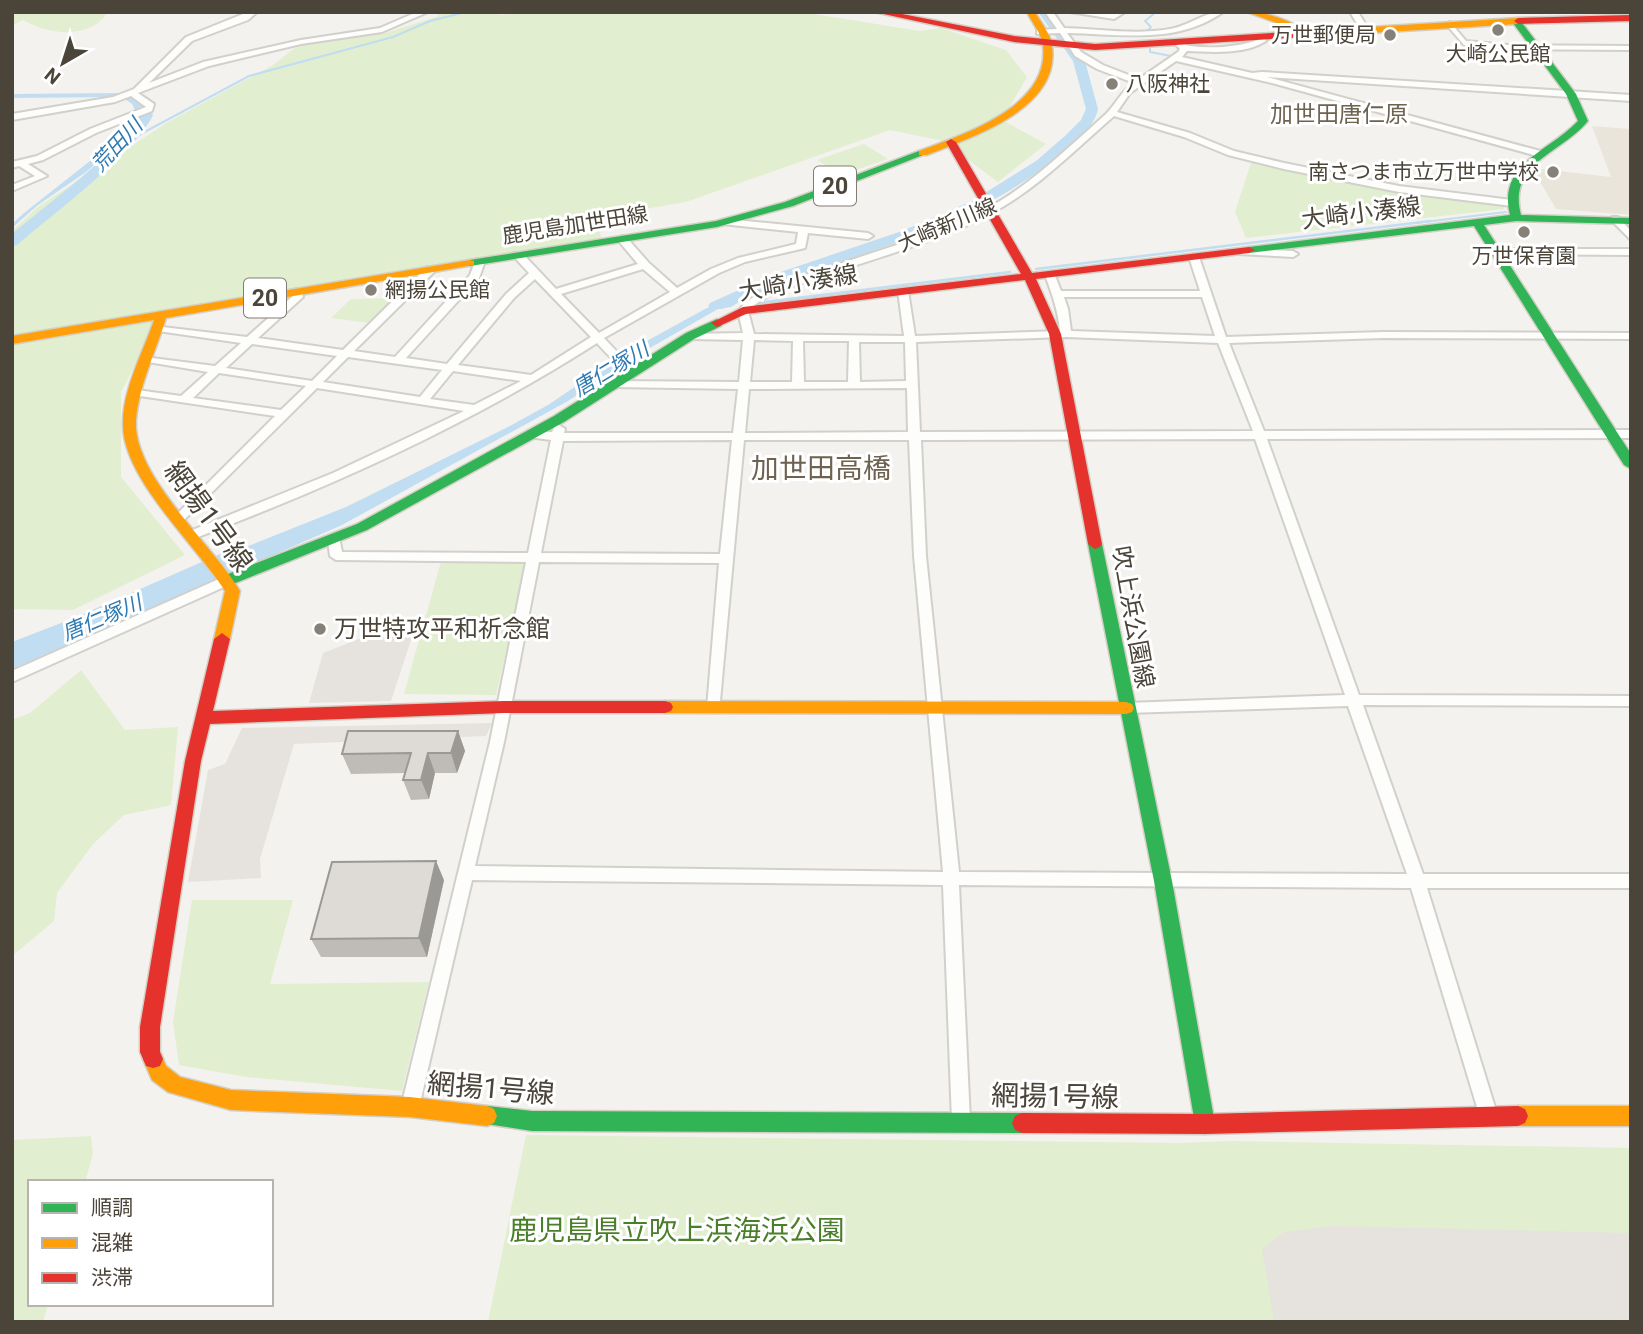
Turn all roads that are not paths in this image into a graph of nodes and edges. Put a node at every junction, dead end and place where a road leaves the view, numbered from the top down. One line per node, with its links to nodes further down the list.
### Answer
1 (253, 12): 26 (street)
2 (424, 12): 26 (street)
3 (878, 12): 19 (main road)
4 (1031, 12): 19 (main road)
5 (1049, 12): 19 (street)
6 (1074, 12): 11 (street)
7 (1121, 12): 11 (street)
8 (1219, 12): 20 (street)
9 (1251, 12): 18 (main road)
10 (1354, 12): 17 (street)
11 (1087, 13)
12 (1553, 16): 13 (main road); 15 (main road)
13 (1587, 16): 14 (main road)
14 (1631, 18)
15 (1516, 21): 16 (main road); 21 (main road)
16 (1450, 24): 17 (main road); 21 (street)
17 (1365, 30): 18 (main road)
18 (1304, 34): 23 (main road)
19 (1058, 38): 20 (main road); 25 (street); 31 (main road, 鹿児島加世田線 / 20)
20 (1160, 40): 23 (main road)
21 (1536, 47): 22 (street); 27 (main road)
22 (1631, 48)
23 (1179, 50): 24 (street); 25 (street, 大崎新川線)
24 (1252, 76): 27 (street); 32 (street)
25 (1140, 82): 29 (street, 大崎新川線)
26 (134, 92): 30 (street); 33 (street)
27 (1571, 94): 28 (street); 32 (main road)
28 (1631, 98)
29 (1112, 113): 35 (street, 大崎新川線); 36 (street)
30 (12, 117)
31 (954, 148): 35 (main road, 吹上浜公園線); 38 (main road, 鹿児島加世田線 / 20)
32 (1541, 154): 36 (main road)
33 (17, 164): 34 (street)
34 (12, 188)
35 (986, 205): 55 (main road, 吹上浜公園線); 62 (street, 大崎新川線)
36 (1514, 210): 37 (main road, 大崎小湊線); 39 (main road, 大崎小湊線)
37 (1623, 220): 42 (street)
38 (725, 222): 40 (street); 43 (main road, 鹿児島加世田線 / 20)
39 (1477, 222): 44 (main road, 大崎小湊線); 45 (main road)
40 (803, 230): 41 (street); 59 (street)
41 (868, 236)
42 (1631, 237)
43 (622, 239): 48 (main road, 鹿児島加世田線 / 20); 51 (street)
44 (1234, 252): 47 (street); 49 (main road, 大崎小湊線)
45 (1494, 252): 46 (street); 67 (main road)
46 (1631, 252)
47 (1293, 254)
48 (518, 255): 50 (main road, 鹿児島加世田線 / 20); 53 (street)
49 (1194, 257): 54 (main road, 大崎小湊線); 61 (street)
50 (480, 261): 52 (main road, 鹿児島加世田線 / 20); 78 (street)
51 (645, 265): 58 (street); 59 (street)
52 (431, 270): 57 (main road, 鹿児島加世田線 / 20); 76 (street)
53 (534, 274): 58 (street); 79 (street)
54 (1050, 275): 55 (main road, 大崎小湊線); 60 (street)
55 (1029, 277): 56 (main road, 大崎小湊線); 64 (main road, 吹上浜公園線)
56 (903, 291): 62 (main road, 大崎小湊線); 73 (street)
57 (297, 292): 63 (main road, 鹿児島加世田線 / 20); 70 (street)
58 (554, 293): 71 (street)
59 (677, 293): 71 (street)
60 (1056, 294): 61 (street); 64 (street)
61 (1207, 294): 75 (street)
62 (743, 311): 65 (main road, 大崎小湊線); 66 (street)
63 (160, 322): 70 (street); 74 (main road, 鹿児島加世田線 / 20); 77 (main road, 網揚1号線)
64 (1060, 334): 73 (street); 75 (street); 98 (main road, 吹上浜公園線)
65 (690, 336): 66 (street); 80 (main road, 大崎小湊線)
66 (749, 336): 69 (street); 84 (street)
67 (1548, 336): 68 (street); 75 (street); 100 (main road)
68 (1631, 336)
69 (798, 337): 72 (street); 87 (street)
70 (250, 338): 76 (street); 81 (street)
71 (597, 338): 80 (street); 82 (street)
72 (853, 338): 73 (street); 88 (street)
73 (910, 339): 86 (street)
74 (12, 340)
75 (1222, 340): 99 (street)
76 (348, 352): 78 (street); 83 (street)
77 (148, 359): 81 (street); 89 (main road, 網揚1号線)
78 (398, 360): 79 (street)
79 (449, 367): 82 (street); 90 (street)
80 (633, 367): 85 (main road, 大崎小湊線)
81 (218, 368): 83 (street); 91 (street)
82 (533, 379): 92 (street)
83 (317, 382): 90 (street); 93 (street)
84 (742, 383): 85 (street); 87 (street); 96 (street)
85 (613, 384): 94 (main road, 大崎小湊線)
86 (913, 384): 88 (street); 97 (street)
87 (798, 385): 88 (street)
88 (854, 385)
89 (137, 393): 91 (street); 104 (main road, 網揚1号線)
90 (424, 399): 92 (street)
91 (183, 400): 93 (street)
92 (476, 409): 105 (street)
93 (284, 414): 104 (street)
94 (559, 419): 95 (main road, 大崎小湊線); 102 (street)
95 (532, 434): 102 (street); 106 (main road, 大崎小湊線)
96 (738, 435): 97 (street); 102 (street); 108 (street)
97 (915, 435): 98 (street); 115 (street)
98 (1075, 435): 99 (street); 116 (main road, 吹上浜公園線)
99 (1260, 435): 100 (street); 111 (street)
100 (1611, 435): 101 (street); 103 (main road)
101 (1631, 435)
102 (560, 437): 107 (street)
103 (1631, 465)
104 (180, 517): 105 (main road, 網揚1号線)
105 (194, 534): 109 (main road, 網揚1号線)
106 (334, 540): 107 (street); 109 (main road, 大崎小湊線)
107 (534, 558): 108 (street); 113 (street)
108 (726, 559): 114 (street)
109 (228, 580): 110 (street, 大崎小湊線); 117 (main road, 網揚1号線)
110 (12, 677)
111 (1354, 699): 112 (street); 116 (street); 120 (street)
112 (1631, 701)
113 (504, 707): 114 (main road); 117 (main road); 118 (street)
114 (714, 708): 115 (main road)
115 (933, 708): 116 (main road); 119 (street)
116 (1126, 709): 121 (main road, 吹上浜公園線)
117 (202, 718): 123 (main road, 網揚1号線)
118 (466, 873): 119 (street); 123 (street)
119 (951, 876): 121 (street); 126 (street)
120 (1417, 880): 121 (street); 122 (street); 125 (street)
121 (1163, 881): 127 (main road, 吹上浜公園線)
122 (1631, 881)
123 (410, 1107): 126 (main road, 網揚1号線)
124 (1631, 1116): 125 (main road, 網揚1号線)
125 (1489, 1117): 127 (main road, 網揚1号線)
126 (961, 1121): 127 (main road, 網揚1号線)
127 (1205, 1124)

